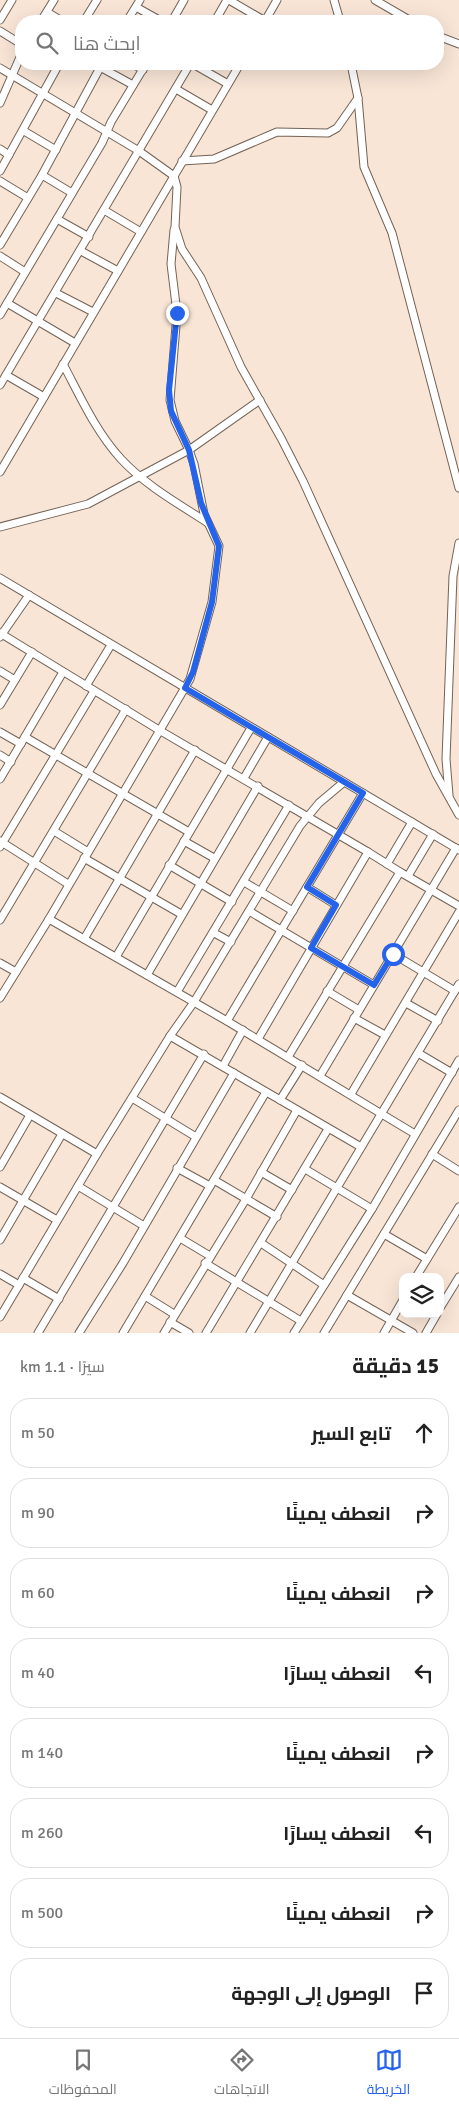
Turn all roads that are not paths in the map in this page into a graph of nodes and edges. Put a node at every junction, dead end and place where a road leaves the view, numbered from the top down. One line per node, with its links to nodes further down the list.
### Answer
1 (12, 0): 22 (street)
2 (54, 0): 10 (street)
3 (97, 0): 13 (street)
4 (184, 0): 16 (street)
5 (228, 0): 17 (street); 18 (street)
6 (277, 0): 19 (street)
7 (334, 0): 20 (street)
8 (375, 0): 21 (street)
9 (138, 3): 14 (street); 15 (street)
10 (47, 12): 11 (street); 12 (street)
11 (45, 15)
12 (52, 15)
13 (88, 15)
14 (131, 15)
15 (153, 15)
16 (175, 15)
17 (219, 15)
18 (254, 15)
19 (268, 15)
20 (338, 15)
21 (400, 15)
22 (0, 20)
23 (0, 31): 24 (street)
24 (15, 40)
25 (444, 40): 26 (street)
26 (459, 44)
27 (0, 68): 37 (street)
28 (15, 69): 37 (street)
29 (55, 70): 41 (street)
30 (98, 70): 45 (street)
31 (109, 70): 39 (street)
32 (142, 70): 39 (street)
33 (188, 70): 40 (street)
34 (203, 70): 38 (street)
35 (236, 70): 38 (street)
36 (352, 70): 42 (street)
37 (12, 76): 41 (street); 43 (street)
38 (228, 84): 44 (street)
39 (133, 85): 47 (street)
40 (176, 89): 44 (street); 50 (street)
41 (43, 94): 45 (street); 46 (street)
42 (358, 98): 52 (street); 83 (street)
43 (0, 103)
44 (212, 110): 52 (street)
45 (75, 114): 47 (street); 49 (street)
46 (24, 131): 49 (street); 51 (street)
47 (106, 132): 50 (street); 57 (street)
48 (0, 150): 51 (street)
49 (56, 150): 54 (street)
50 (139, 151): 55 (street); 59 (street)
51 (9, 155): 53 (street)
52 (182, 161): 55 (street)
53 (0, 171)
54 (42, 175): 57 (street); 58 (street)
55 (174, 176): 61 (street); 62 (street)
56 (0, 181): 58 (street)
57 (72, 193): 60 (street)
58 (28, 198): 64 (street)
59 (104, 210): 62 (street); 63 (street)
60 (57, 219): 63 (street); 68 (street)
61 (174, 227): 79 (street); 80 (street)
62 (141, 232): 67 (street)
63 (89, 237): 65 (street)
64 (0, 245)
65 (81, 251): 67 (street); 69 (street)
66 (0, 256): 68 (street)
67 (118, 271): 71 (street)
68 (25, 272): 70 (street)
69 (56, 293): 71 (street); 73 (street)
70 (7, 303): 72 (street); 73 (street)
71 (93, 312): 74 (street)
72 (0, 315)
73 (38, 322): 74 (street); 76 (street)
74 (75, 344): 75 (street)
75 (63, 364): 78 (street); 82 (street)
76 (6, 375): 77 (street); 78 (street)
77 (0, 385)
78 (44, 397): 81 (street)
79 (260, 400): 80 (street); 117 (street)
80 (189, 450): 82 (street); 84 (street)
81 (0, 472)
82 (142, 477): 84 (street); 85 (street)
83 (459, 488)
84 (209, 524): 96 (street)
85 (0, 527)
86 (459, 543): 117 (street)
87 (0, 578): 88 (street)
88 (29, 595): 89 (street); 90 (street)
89 (1, 635): 91 (street)
90 (111, 645): 95 (street); 96 (street)
91 (32, 652): 93 (street); 94 (street)
92 (0, 670): 94 (street)
93 (63, 672): 95 (street); 104 (street)
94 (15, 680): 98 (street)
95 (86, 686): 97 (street)
96 (185, 688): 100 (street); 101 (street)
97 (94, 691): 99 (street); 107 (street)
98 (0, 705)
99 (126, 709): 101 (street); 110 (street)
100 (251, 728): 103 (street); 109 (street)
101 (159, 730): 105 (street); 115 (street)
102 (0, 732): 104 (street)
103 (268, 737): 111 (street); 113 (street)
104 (23, 741): 107 (street); 108 (street)
105 (195, 750): 109 (street); 119 (street)
106 (0, 755): 108 (street)
107 (55, 755): 110 (street); 128 (street)
108 (10, 762): 112 (street)
109 (226, 768): 111 (street); 124 (street)
110 (88, 774): 115 (street); 123 (street)
111 (244, 778): 114 (street)
112 (0, 779)
113 (344, 782): 116 (street); 121 (street)
114 (258, 786): 118 (street); 132 (street)
115 (122, 793): 119 (street); 131 (street)
116 (363, 793): 122 (street); 125 (street)
117 (450, 797): 120 (street)
118 (289, 805): 121 (street); 139 (street)
119 (157, 813): 124 (street); 138 (street)
120 (459, 815)
121 (307, 816): 125 (street); 144 (street)
122 (412, 822): 126 (street); 134 (street)
123 (54, 831): 131 (street); 133 (street)
124 (188, 832): 127 (street)
125 (339, 834): 130 (street); 142 (street)
126 (433, 834): 129 (street); 137 (street)
127 (184, 841): 132 (street); 135 (street)
128 (1, 844): 133 (street)
129 (457, 849): 143 (street)
130 (368, 852): 134 (street); 147 (street)
131 (86, 855): 138 (street); 141 (street)
132 (214, 858): 140 (street)
133 (35, 863): 141 (street); 154 (street)
134 (388, 864): 136 (street)
135 (169, 865): 140 (street); 145 (street)
136 (400, 872): 137 (street); 163 (street)
137 (408, 876): 143 (street)
138 (119, 878): 145 (street); 157 (street)
139 (244, 882): 144 (street); 146 (street)
140 (199, 883): 146 (street); 152 (street)
141 (68, 884): 153 (street)
142 (307, 887): 147 (street); 150 (street)
143 (430, 890): 148 (street); 160 (street)
144 (260, 892): 149 (street); 150 (street)
145 (151, 897): 152 (street); 161 (street)
146 (232, 902): 156 (street)
147 (336, 905): 159 (street)
148 (459, 906)
149 (249, 911): 155 (street); 158 (street)
150 (292, 911): 155 (street)
151 (459, 912): 165 (street)
152 (181, 914): 166 (street)
153 (49, 919): 157 (street); 164 (street)
154 (0, 920)
155 (281, 930): 159 (street); 176 (street)
156 (214, 933): 158 (street); 170 (street)
157 (84, 939): 161 (street)
158 (230, 942): 172 (street)
159 (311, 948): 163 (street); 181 (street)
160 (393, 954): 165 (street); 167 (street)
161 (116, 957): 166 (street)
162 (0, 963): 164 (street)
163 (342, 966): 167 (street); 169 (street)
164 (16, 972): 171 (street)
165 (424, 973): 168 (street); 173 (street)
166 (146, 975): 170 (street)
167 (374, 985): 174 (street)
168 (458, 987): 177 (street)
169 (327, 991): 174 (street); 184 (street)
170 (177, 992): 172 (street)
171 (0, 998)
172 (194, 1002): 176 (street); 180 (street)
173 (406, 1002): 177 (street); 179 (street)
174 (359, 1010): 175 (street)
175 (354, 1018): 179 (street); 190 (street)
176 (227, 1020): 178 (street)
177 (438, 1021): 183 (street)
178 (243, 1030): 181 (street); 187 (street)
179 (385, 1035): 192 (street)
180 (170, 1036): 182 (street); 194 (street)
181 (258, 1039): 184 (street)
182 (204, 1054): 187 (street); 200 (street)
183 (418, 1054): 189 (street); 198 (street)
184 (288, 1057): 186 (street)
185 (459, 1060): 189 (street)
186 (302, 1065): 190 (street); 195 (street)
187 (222, 1066): 188 (street)
188 (234, 1072): 191 (street); 204 (street)
189 (452, 1072): 203 (street)
190 (320, 1076): 192 (street)
191 (266, 1092): 195 (street); 213 (street)
192 (351, 1094): 198 (street)
193 (0, 1098): 199 (street)
194 (132, 1098): 200 (street); 206 (street)
195 (280, 1100): 196 (street)
196 (297, 1110): 201 (street); 212 (street)
197 (459, 1110): 207 (street)
198 (381, 1113): 203 (street); 205 (street)
199 (30, 1115): 202 (street); 208 (street)
200 (165, 1118): 204 (street); 220 (street)
201 (328, 1129): 205 (street); 210 (street)
202 (62, 1134): 206 (street); 219 (street)
203 (415, 1134): 221 (street)
204 (196, 1137): 209 (street)
205 (361, 1147): 216 (street)
206 (97, 1154): 214 (street)
207 (432, 1154): 211 (street); 226 (street)
208 (0, 1167)
209 (177, 1168): 213 (street); 225 (street)
210 (305, 1169): 216 (street); 217 (street)
211 (459, 1171)
212 (261, 1172): 217 (street); 218 (street)
213 (212, 1183): 218 (street); 227 (street)
214 (78, 1186): 220 (street); 224 (street)
215 (0, 1187): 219 (street)
216 (337, 1188): 221 (street); 233 (street)
217 (292, 1190): 223 (street)
218 (246, 1199): 223 (street); 230 (street)
219 (23, 1201): 224 (street); 228 (street)
220 (112, 1207): 225 (street); 243 (street)
221 (372, 1208): 239 (street)
222 (458, 1210): 231 (street)
223 (277, 1217): 229 (street)
224 (57, 1220): 236 (street)
225 (144, 1226): 254 (street)
226 (384, 1234): 231 (street); 241 (street)
227 (180, 1238): 230 (street); 242 (street)
228 (0, 1240)
229 (261, 1243): 233 (street); 238 (street)
230 (210, 1256): 232 (street)
231 (427, 1259): 234 (street)
232 (205, 1263): 238 (street); 247 (street)
233 (294, 1263): 239 (street); 245 (street)
234 (418, 1273)
235 (0, 1274): 240 (street)
236 (23, 1278): 240 (street); 243 (street)
237 (459, 1278): 244 (street)
238 (237, 1282): 245 (street); 258 (street)
239 (324, 1284): 251 (street)
240 (19, 1285): 248 (street)
241 (347, 1294): 250 (street); 261 (street)
242 (145, 1296): 247 (street); 255 (street)
243 (59, 1298): 253 (street)
244 (444, 1302)
245 (269, 1303): 251 (street); 259 (street)
246 (399, 1307): 250 (street)
247 (174, 1314): 252 (street)
248 (0, 1317)
249 (435, 1318): 264 (street)
250 (392, 1320): 262 (street); 263 (street)
251 (301, 1321): 260 (street)
252 (170, 1322): 256 (street); 257 (street)
253 (38, 1333)
254 (79, 1333)
255 (123, 1333)
256 (164, 1333)
257 (188, 1333)
258 (206, 1333)
259 (250, 1333)
260 (294, 1333)
261 (324, 1333)
262 (384, 1333)
263 (413, 1333)
264 (426, 1333)

